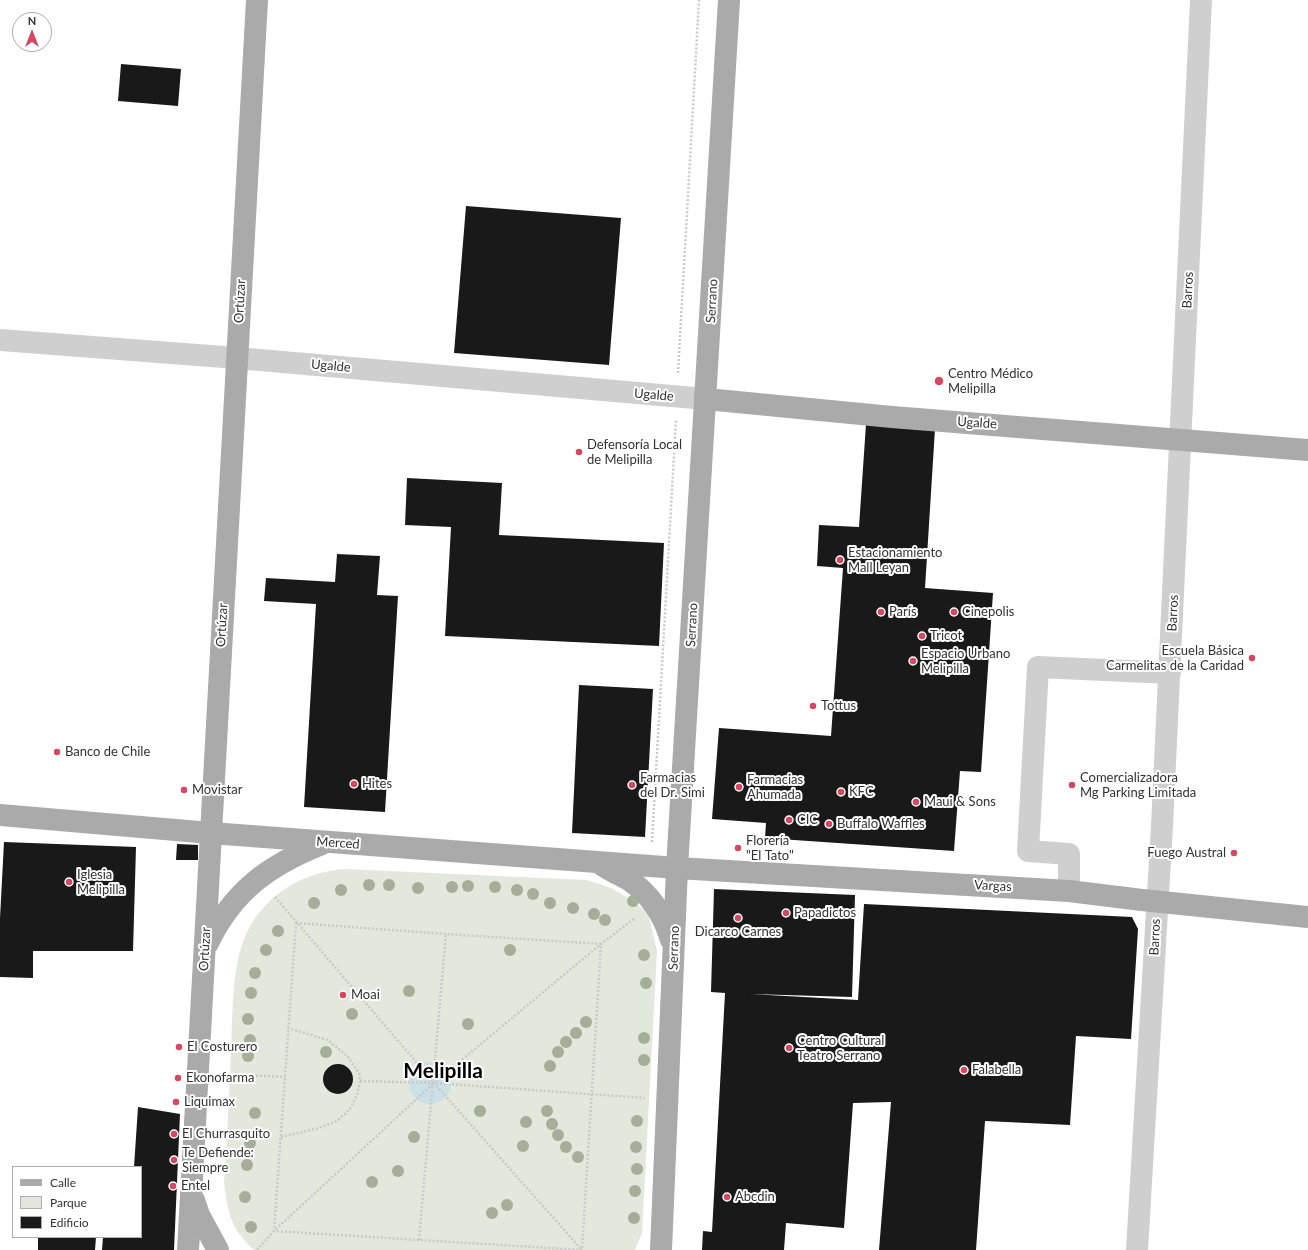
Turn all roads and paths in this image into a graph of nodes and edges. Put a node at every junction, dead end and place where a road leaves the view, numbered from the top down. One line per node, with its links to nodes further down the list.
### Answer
1 (257, 0): 6 (main road, Ortúzar)
2 (699, 0): 7 (path)
3 (730, 0): 8 (main road, Serrano)
4 (1201, 0): 9 (street, Barros)
5 (0, 340): 6 (street, Ugalde)
6 (237, 358): 7 (street, Ugalde); 13 (main road, Ortúzar)
7 (677, 397): 8 (street, Ugalde); 16 (path)
8 (706, 399): 9 (main road, Ugalde); 17 (main road, Serrano)
9 (1182, 439): 10 (main road, Ugalde); 11 (street, Barros)
10 (1308, 450)
11 (1170, 673): 19 (street); 20 (street, Barros)
12 (0, 815): 13 (main road, Merced)
13 (211, 833): 14 (main road, Merced); 26 (main road, Ortúzar)
14 (326, 842): 15 (main road, Merced); 18 (main road)
15 (598, 862): 16 (main road, Merced); 21 (main road)
16 (651, 866): 17 (main road, Merced)
17 (677, 868): 19 (main road, Vargas); 27 (main road, Serrano)
18 (260, 878): 23 (path); 26 (main road)
19 (1069, 891): 20 (main road, Vargas)
20 (1157, 901): 22 (main road, Vargas); 44 (street, Barros)
21 (653, 903): 25 (path); 27 (main road)
22 (1308, 917)
23 (296, 923): 24 (path); 28 (path); 32 (path)
24 (446, 934): 25 (path); 32 (path)
25 (601, 944): 32 (path); 33 (path)
26 (205, 949): 29 (main road, Ortúzar)
27 (674, 957): 34 (main road, Serrano)
28 (288, 1028): 30 (path); 31 (path)
29 (198, 1073): 30 (path); 36 (main road, Ortúzar)
30 (285, 1077): 35 (path)
31 (360, 1081): 32 (path); 35 (path)
32 (434, 1083): 33 (path); 37 (path); 38 (path); 42 (path)
33 (592, 1095): 34 (path); 42 (path)
34 (668, 1100): 43 (main road, Serrano)
35 (280, 1137): 37 (path)
36 (191, 1193): 39 (main road, Ortúzar); 40 (main road)
37 (274, 1231): 38 (path); 41 (path)
38 (419, 1240): 42 (path)
39 (188, 1250)
40 (218, 1250)
41 (257, 1250)
42 (582, 1250)
43 (661, 1250)
44 (1137, 1250)

